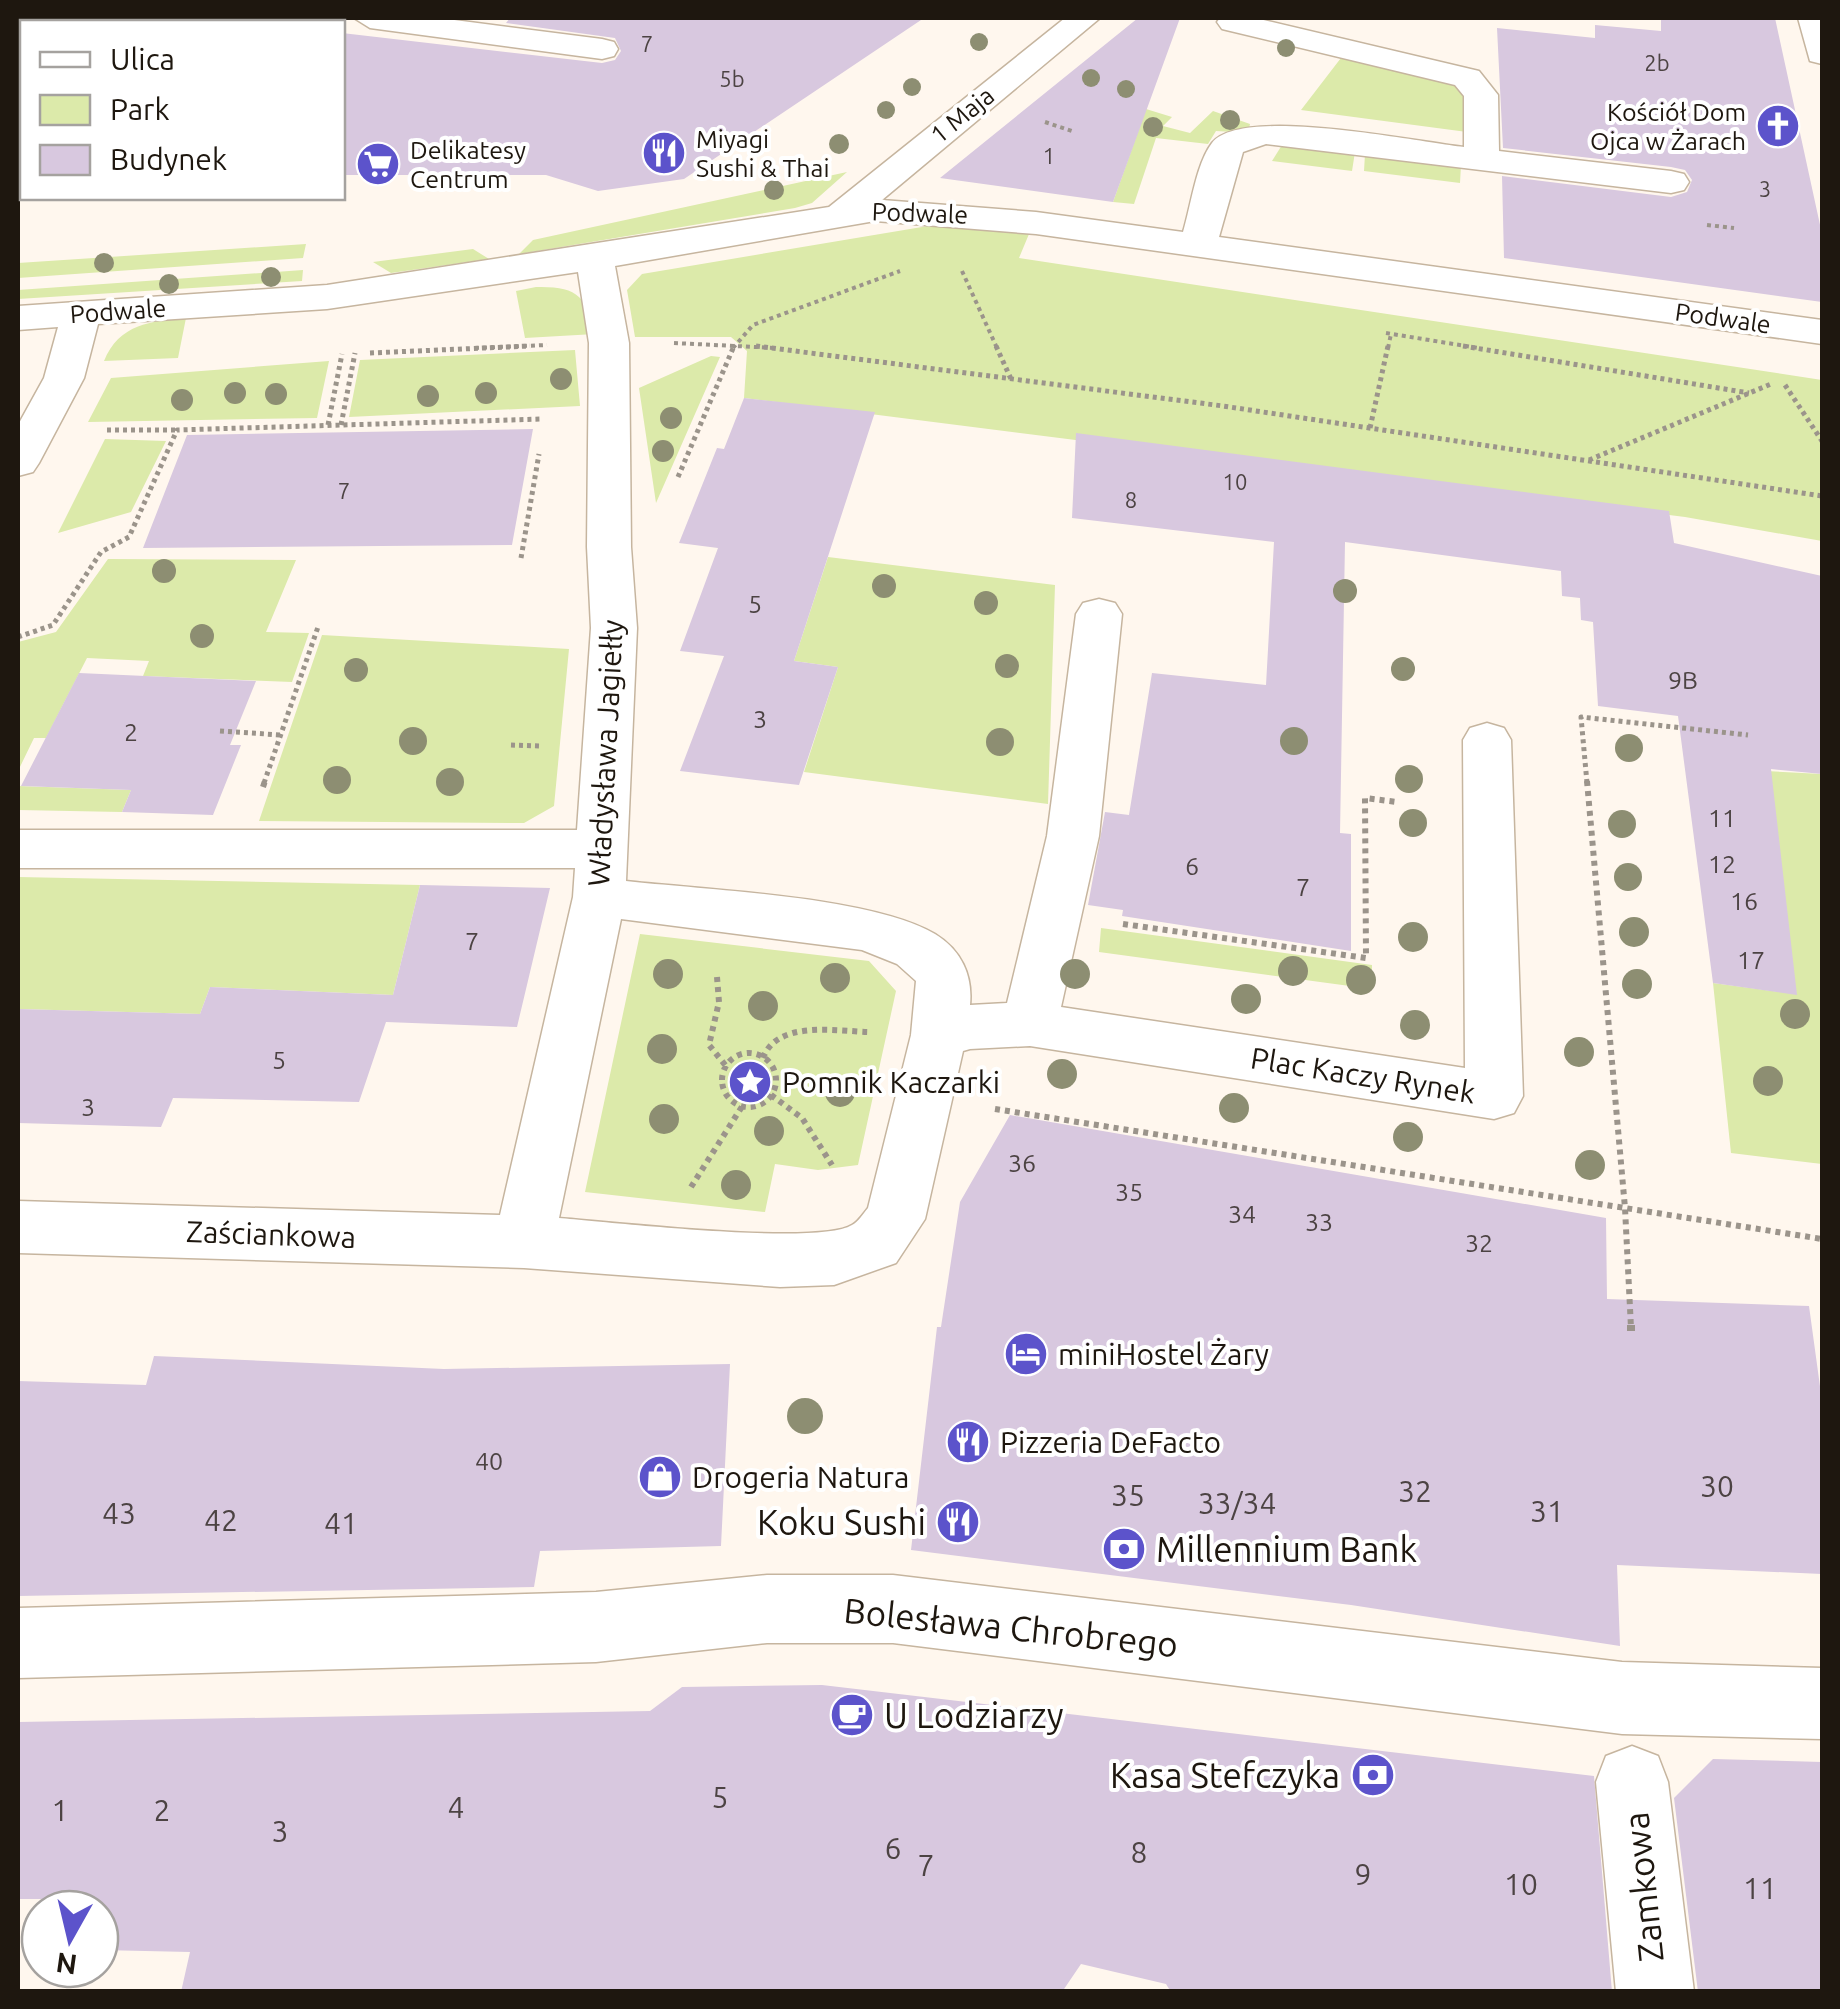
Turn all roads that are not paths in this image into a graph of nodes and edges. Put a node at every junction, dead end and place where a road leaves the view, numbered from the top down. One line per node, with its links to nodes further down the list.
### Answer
1 (370, 18): 5 (street)
2 (1084, 18): 9 (street, 1 Maja)
3 (1814, 18): 6 (street)
4 (1255, 22): 7 (street)
5 (602, 49)
6 (1822, 54)
7 (1482, 160): 8 (street); 10 (street)
8 (1671, 182)
9 (842, 214): 10 (street, Podwale); 11 (street, Podwale)
10 (1198, 245): 14 (street, Podwale)
11 (595, 258): 12 (street, Podwale); 19 (street, Władysława Jagiełły)
12 (81, 314): 13 (street, Podwale); 15 (street)
13 (18, 318)
14 (1822, 332)
15 (18, 463)
16 (1099, 614): 20 (street)
17 (1487, 740): 20 (street, Plac Kaczy Rynek)
18 (18, 850): 19 (street)
19 (601, 873): 21 (street); 23 (street, Władysława Jagiełły)
20 (1030, 1024): 21 (street, Plac Kaczy Rynek)
21 (939, 1035): 23 (street)
22 (18, 1227): 23 (street, Zaściankowa)
23 (524, 1242)
24 (18, 1643): 25 (street, Bolesława Chrobrego)
25 (1822, 1704)
26 (1632, 1782): 27 (street, Zamkowa)
27 (1655, 1992)

